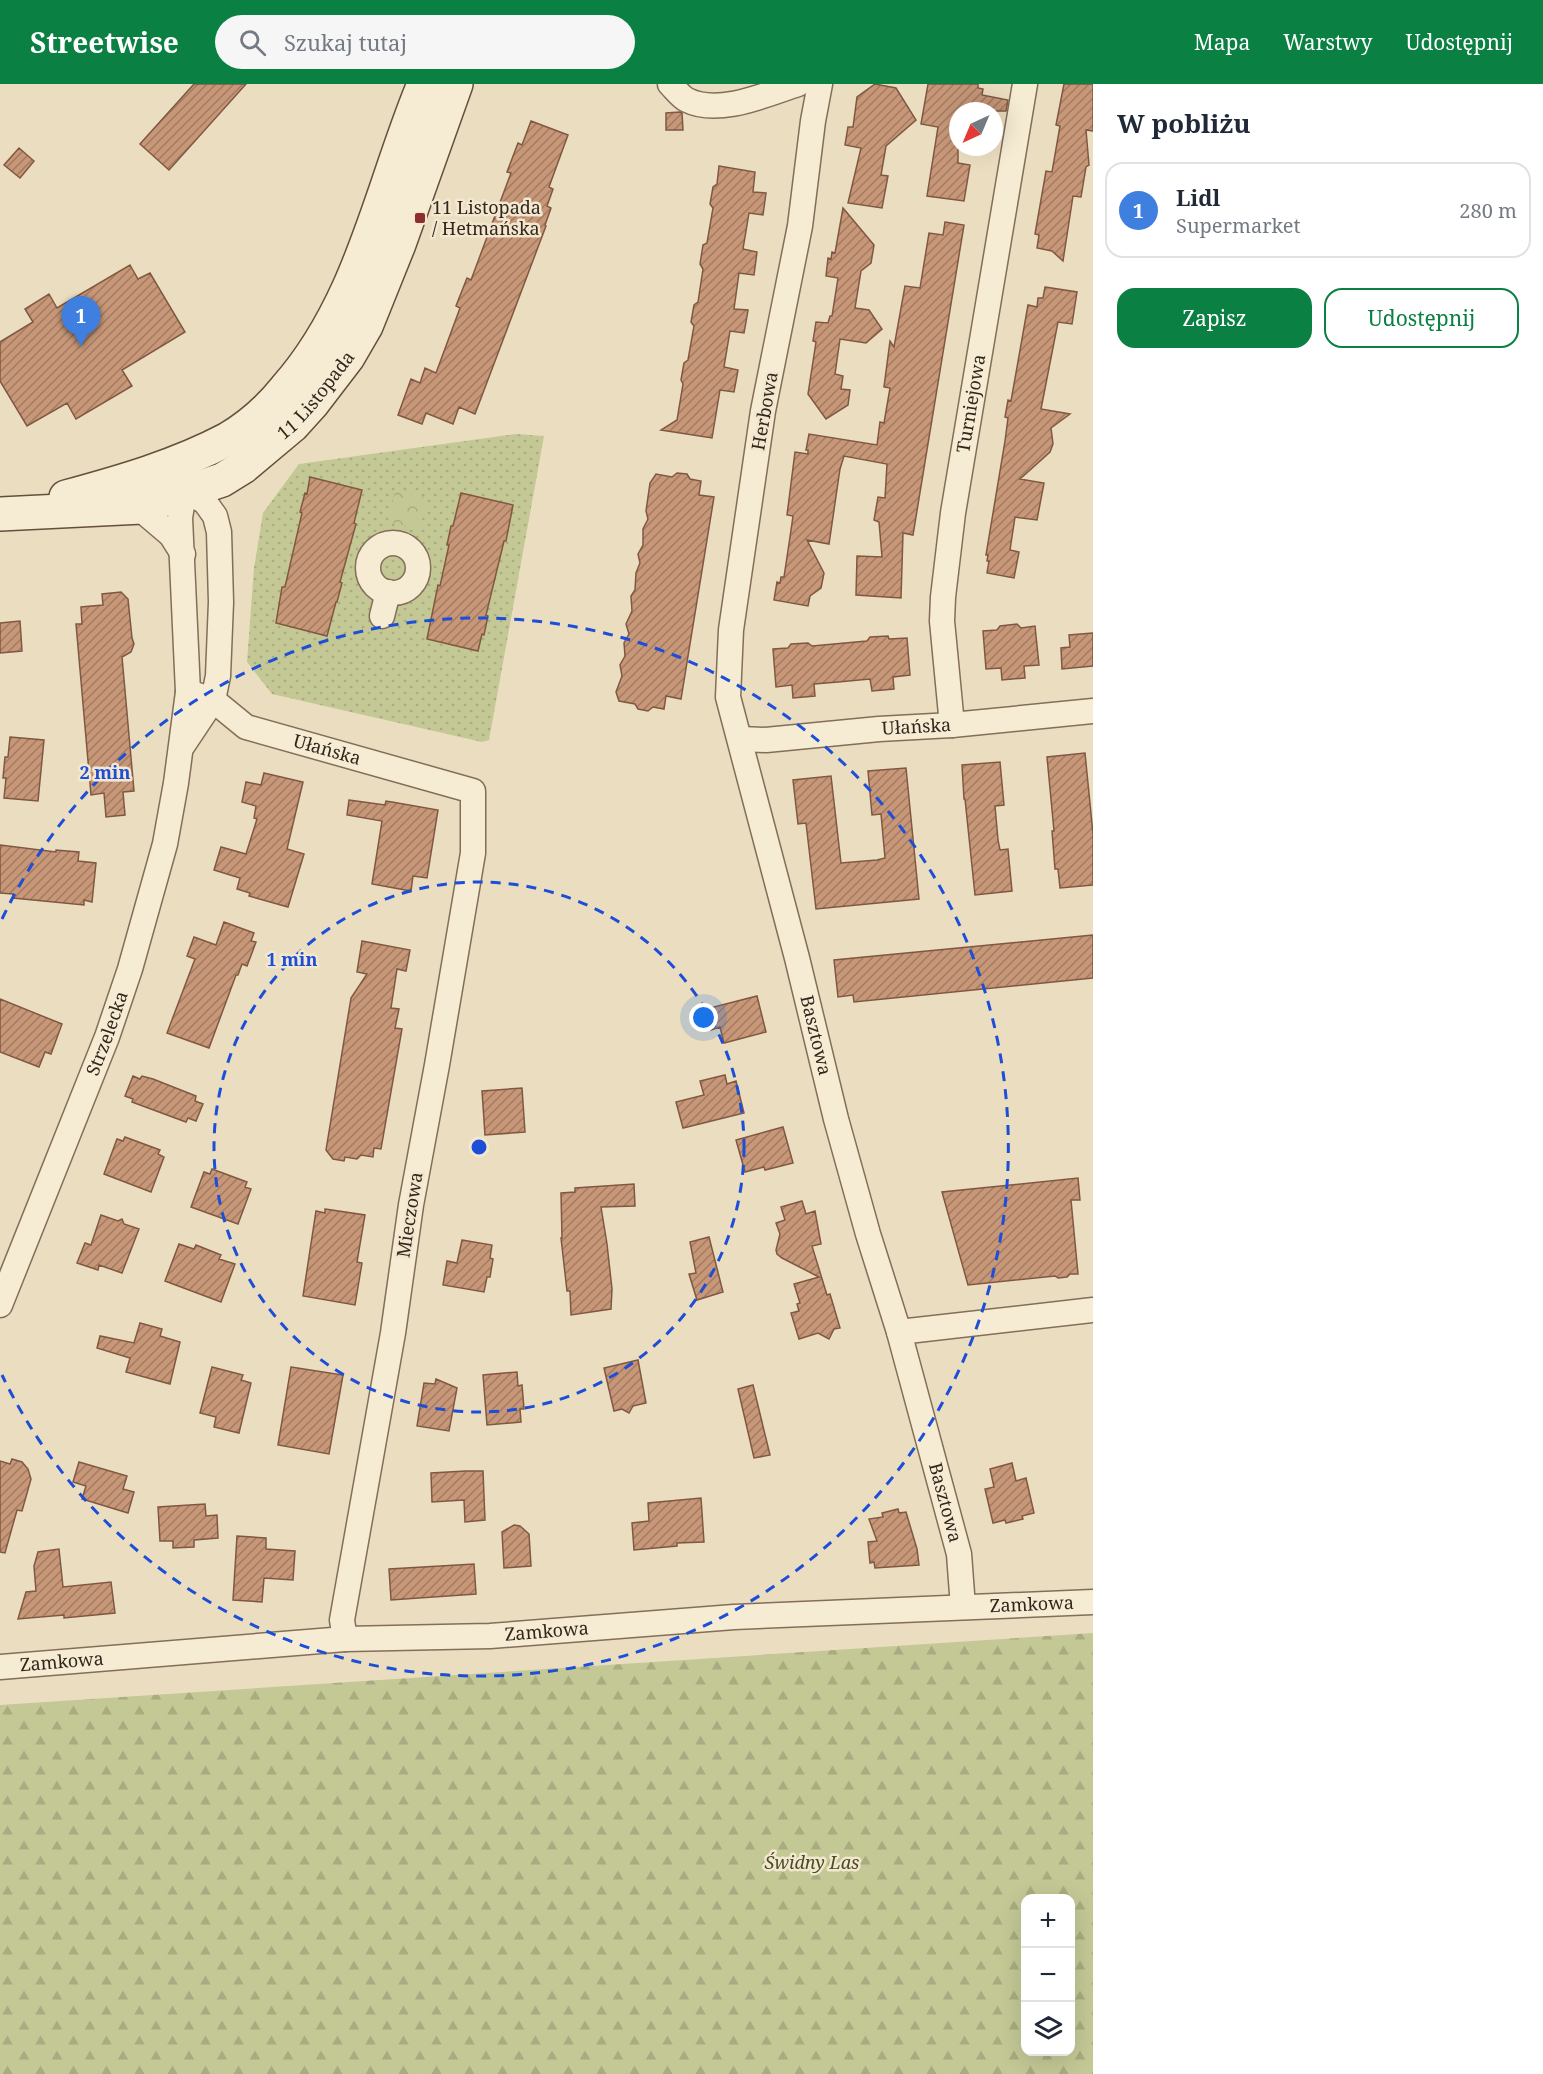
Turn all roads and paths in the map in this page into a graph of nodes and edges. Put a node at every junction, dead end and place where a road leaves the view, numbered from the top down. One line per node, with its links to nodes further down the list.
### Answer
1 (424, 84): 7 (street, 11 Listopada)
2 (456, 84): 8 (street, 11 Listopada)
3 (669, 84): 4 (street)
4 (798, 84)
5 (820, 84): 20 (street, Herbowa)
6 (1025, 84): 19 (street, Turniejowa)
7 (176, 463): 9 (street); 11 (street, 11 Listopada)
8 (243, 467): 9 (street, 11 Listopada); 12 (street, Strzelecka)
9 (188, 492): 10 (street, 11 Listopada); 12 (street, Strzelecka); 13 (street, Strzelecka)
10 (138, 507): 11 (street, 11 Listopada); 13 (street)
11 (5, 513)
12 (219, 532): 17 (street, Strzelecka)
13 (183, 554): 16 (street, Strzelecka)
14 (388, 592): 15 (street)
15 (382, 616)
16 (188, 692): 17 (street, Ułańska); 21 (street, Strzelecka)
17 (213, 700): 21 (street, Strzelecka); 22 (street, Ułańska)
18 (1093, 711): 19 (street, Ułańska)
19 (952, 725): 20 (street, Ułańska)
20 (740, 739): 25 (street, Basztowa)
21 (180, 749): 23 (street, Strzelecka)
22 (473, 791): 28 (street, Mieczowa)
23 (0, 1305)
24 (1093, 1310): 25 (street)
25 (899, 1332): 27 (street, Basztowa)
26 (1093, 1602): 27 (street, Zamkowa)
27 (963, 1607): 28 (street, Zamkowa)
28 (345, 1640): 29 (street, Zamkowa)
29 (0, 1667)

